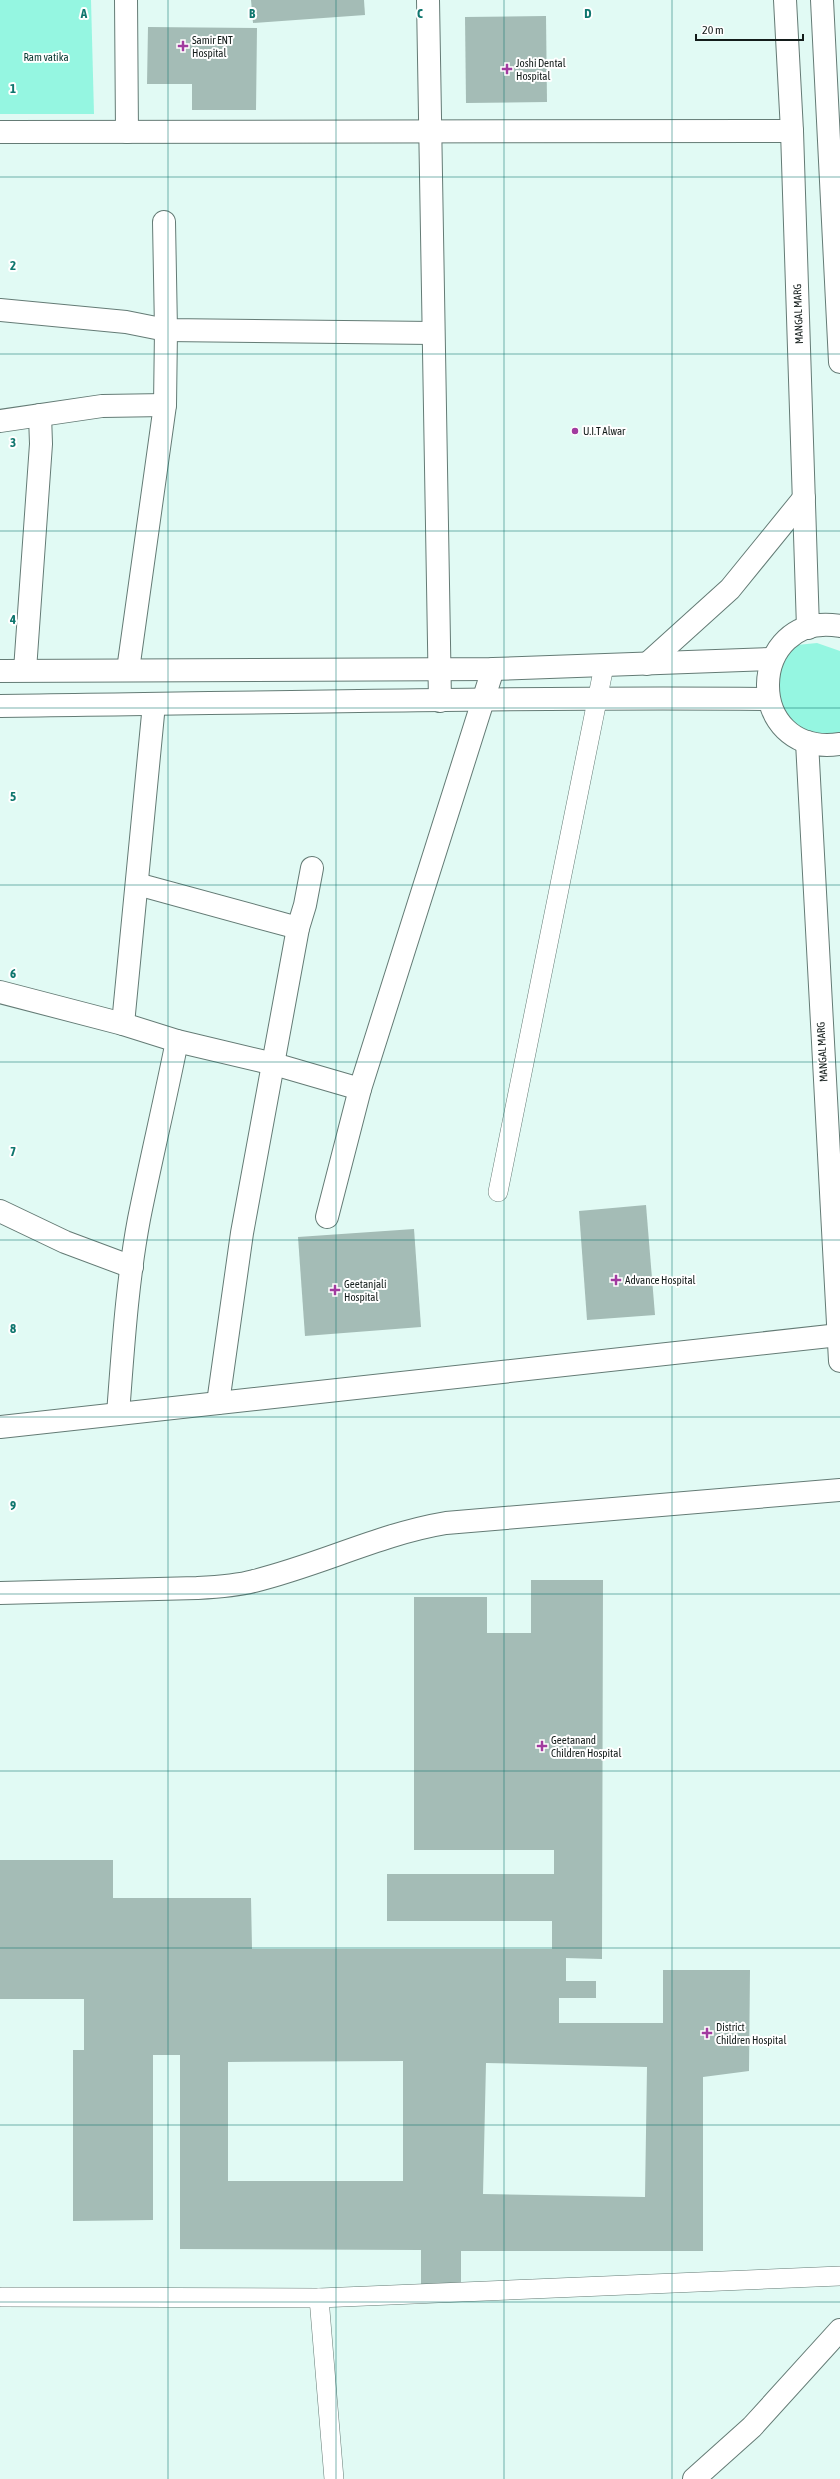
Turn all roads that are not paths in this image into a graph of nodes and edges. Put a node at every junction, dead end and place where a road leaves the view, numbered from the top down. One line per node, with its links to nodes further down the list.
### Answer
1 (126, 0): 7 (street)
2 (428, 0): 8 (street)
3 (785, 0): 5 (street, MANGAL MARG)
4 (822, 0): 13 (street)
5 (792, 130): 8 (street); 17 (street, MANGAL MARG)
6 (0, 132): 7 (street)
7 (127, 132): 8 (street)
8 (432, 133): 12 (street)
9 (164, 222): 11 (street)
10 (0, 310): 11 (street)
11 (166, 330): 12 (street); 14 (street)
12 (433, 333): 23 (street)
13 (840, 362)
14 (165, 405): 15 (street); 26 (street)
15 (40, 415): 16 (street); 25 (street)
16 (0, 420)
17 (804, 498): 19 (street, MANGAL MARG); 21 (street)
18 (840, 626): 19 (street)
19 (808, 628): 20 (street)
20 (772, 659): 21 (street); 29 (street)
21 (648, 664): 22 (street)
22 (604, 666): 24 (street); 28 (lane)
23 (439, 668): 24 (street); 26 (street); 30 (street)
24 (493, 669): 31 (street)
25 (25, 670): 26 (street); 27 (street)
26 (128, 670)
27 (0, 671)
28 (598, 698): 29 (street); 31 (street); 45 (lane)
29 (768, 699): 34 (street)
30 (440, 701): 31 (street); 32 (street)
31 (484, 701): 43 (street)
32 (154, 704): 33 (street); 37 (street)
33 (0, 706)
34 (806, 742): 35 (street); 44 (street, MANGAL MARG)
35 (840, 744)
36 (312, 868): 38 (street)
37 (137, 884): 38 (street); 40 (street)
38 (298, 928): 42 (street)
39 (0, 992): 40 (street)
40 (123, 1024): 41 (street)
41 (177, 1041): 42 (street); 48 (street)
42 (274, 1064): 43 (street); 51 (street)
43 (360, 1089): 47 (street)
44 (833, 1112): 49 (street, MANGAL MARG)
45 (498, 1192)
46 (0, 1211): 48 (street)
47 (327, 1217)
48 (132, 1267): 52 (street)
49 (839, 1335): 50 (street, MANGAL MARG); 51 (street)
50 (840, 1361)
51 (218, 1403): 52 (street)
52 (118, 1414): 53 (street)
53 (0, 1427)
54 (840, 1490): 55 (street)
55 (0, 1592)
56 (840, 2276): 58 (lane)
57 (2, 2297): 58 (lane)
58 (319, 2298): 60 (lane)
59 (840, 2330): 61 (street)
60 (334, 2479)
61 (694, 2479)

